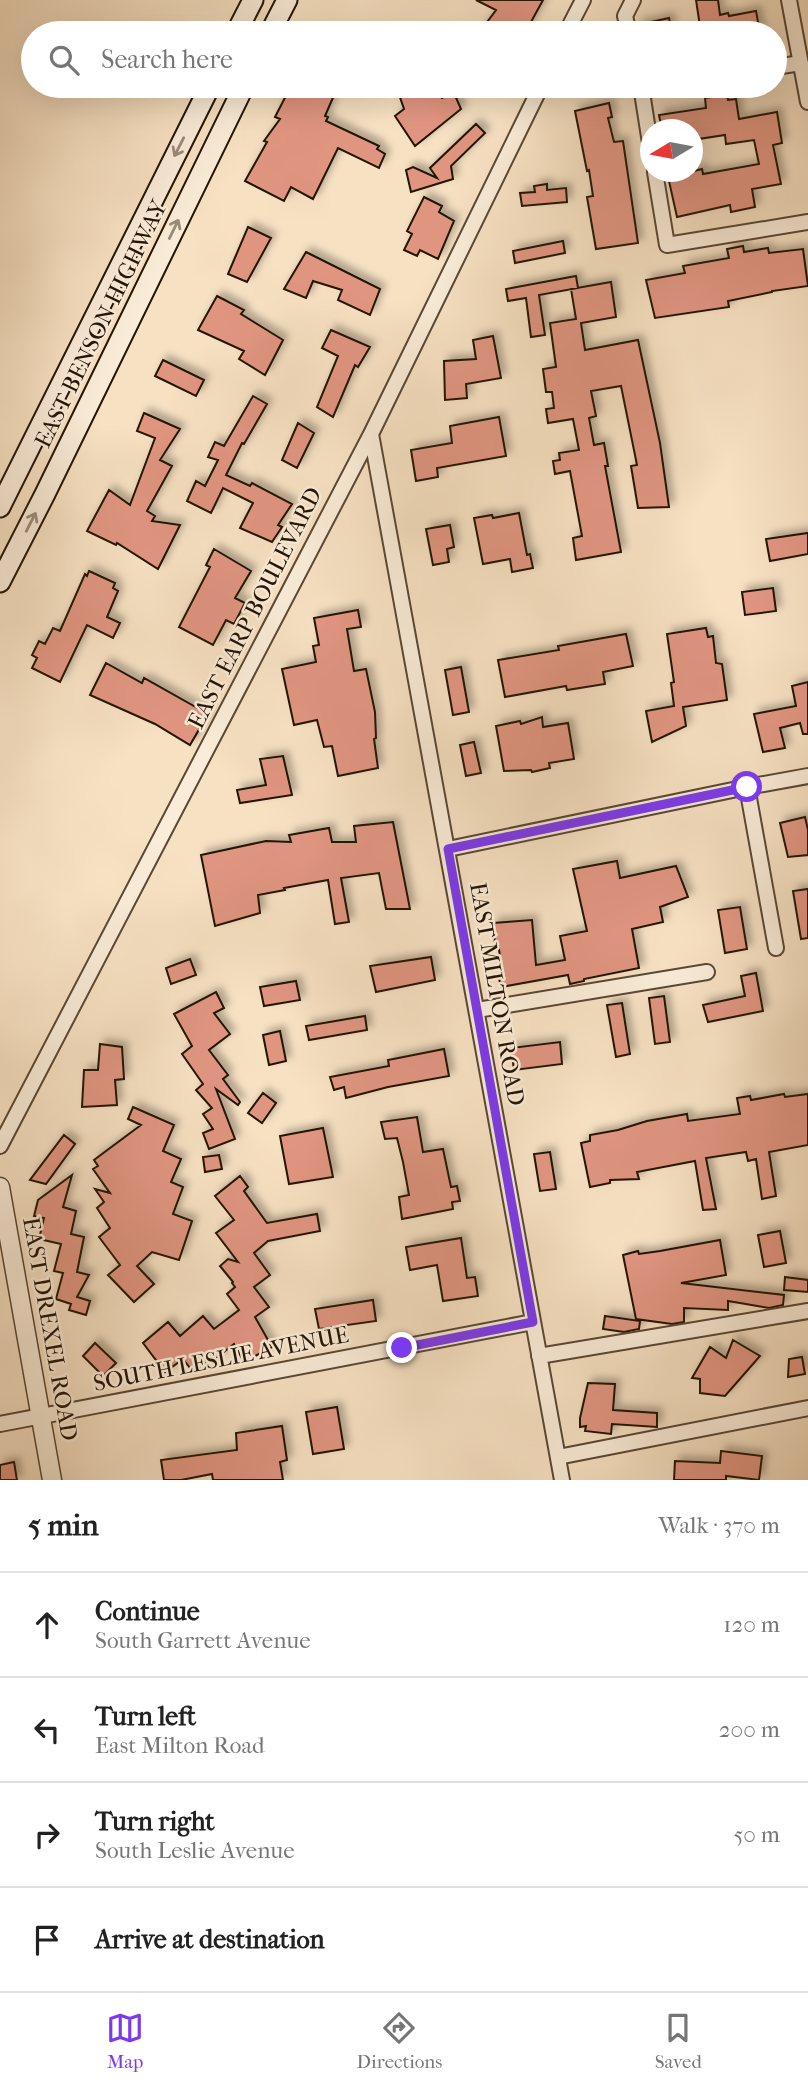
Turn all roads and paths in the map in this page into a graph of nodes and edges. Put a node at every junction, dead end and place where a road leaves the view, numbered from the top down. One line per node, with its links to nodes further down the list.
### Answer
1 (253, 0): 6 (main road)
2 (287, 0): 7 (main road)
3 (583, 0): 8 (street)
4 (633, 0): 9 (street)
5 (789, 0): 10 (street)
6 (242, 21)
7 (276, 21)
8 (572, 21)
9 (626, 21)
10 (801, 63): 11 (street); 16 (street)
11 (787, 65)
12 (204, 98): 20 (main road, EAST BENSON HIGHWAY, one-way to 20)
13 (238, 98): 21 (main road, EAST BENSON HIGHWAY, one-way to 13)
14 (535, 98): 22 (street, EAST EARP BOULEVARD)
15 (643, 98): 17 (street)
16 (808, 102)
17 (646, 119)
18 (657, 182): 19 (street)
19 (808, 222)
20 (119, 267): 21 (main road); 23 (main road, EAST BENSON HIGHWAY)
21 (142, 295): 24 (main road, EAST BENSON HIGHWAY, one-way to 21)
22 (371, 434): 27 (street, EAST MILTON ROAD); 31 (street, EAST EARP BOULEVARD)
23 (0, 507)
24 (0, 582)
25 (808, 776): 26 (street)
26 (747, 787): 27 (street); 28 (street)
27 (448, 849): 30 (street, EAST MILTON ROAD)
28 (776, 948)
29 (707, 971): 30 (street)
30 (477, 1010): 34 (street, EAST MILTON ROAD)
31 (0, 1146)
32 (0, 1187): 37 (street, EAST DREXEL ROAD)
33 (808, 1311): 35 (street)
34 (533, 1322): 35 (street, EAST MILTON ROAD); 37 (street, SOUTH LESLIE AVENUE)
35 (539, 1356): 39 (street, EAST MILTON ROAD)
36 (808, 1408): 39 (street)
37 (40, 1418): 38 (street, SOUTH LESLIE AVENUE); 40 (street, EAST DREXEL ROAD)
38 (0, 1424)
39 (558, 1457): 41 (street, EAST MILTON ROAD)
40 (52, 1480)
41 (562, 1480)

